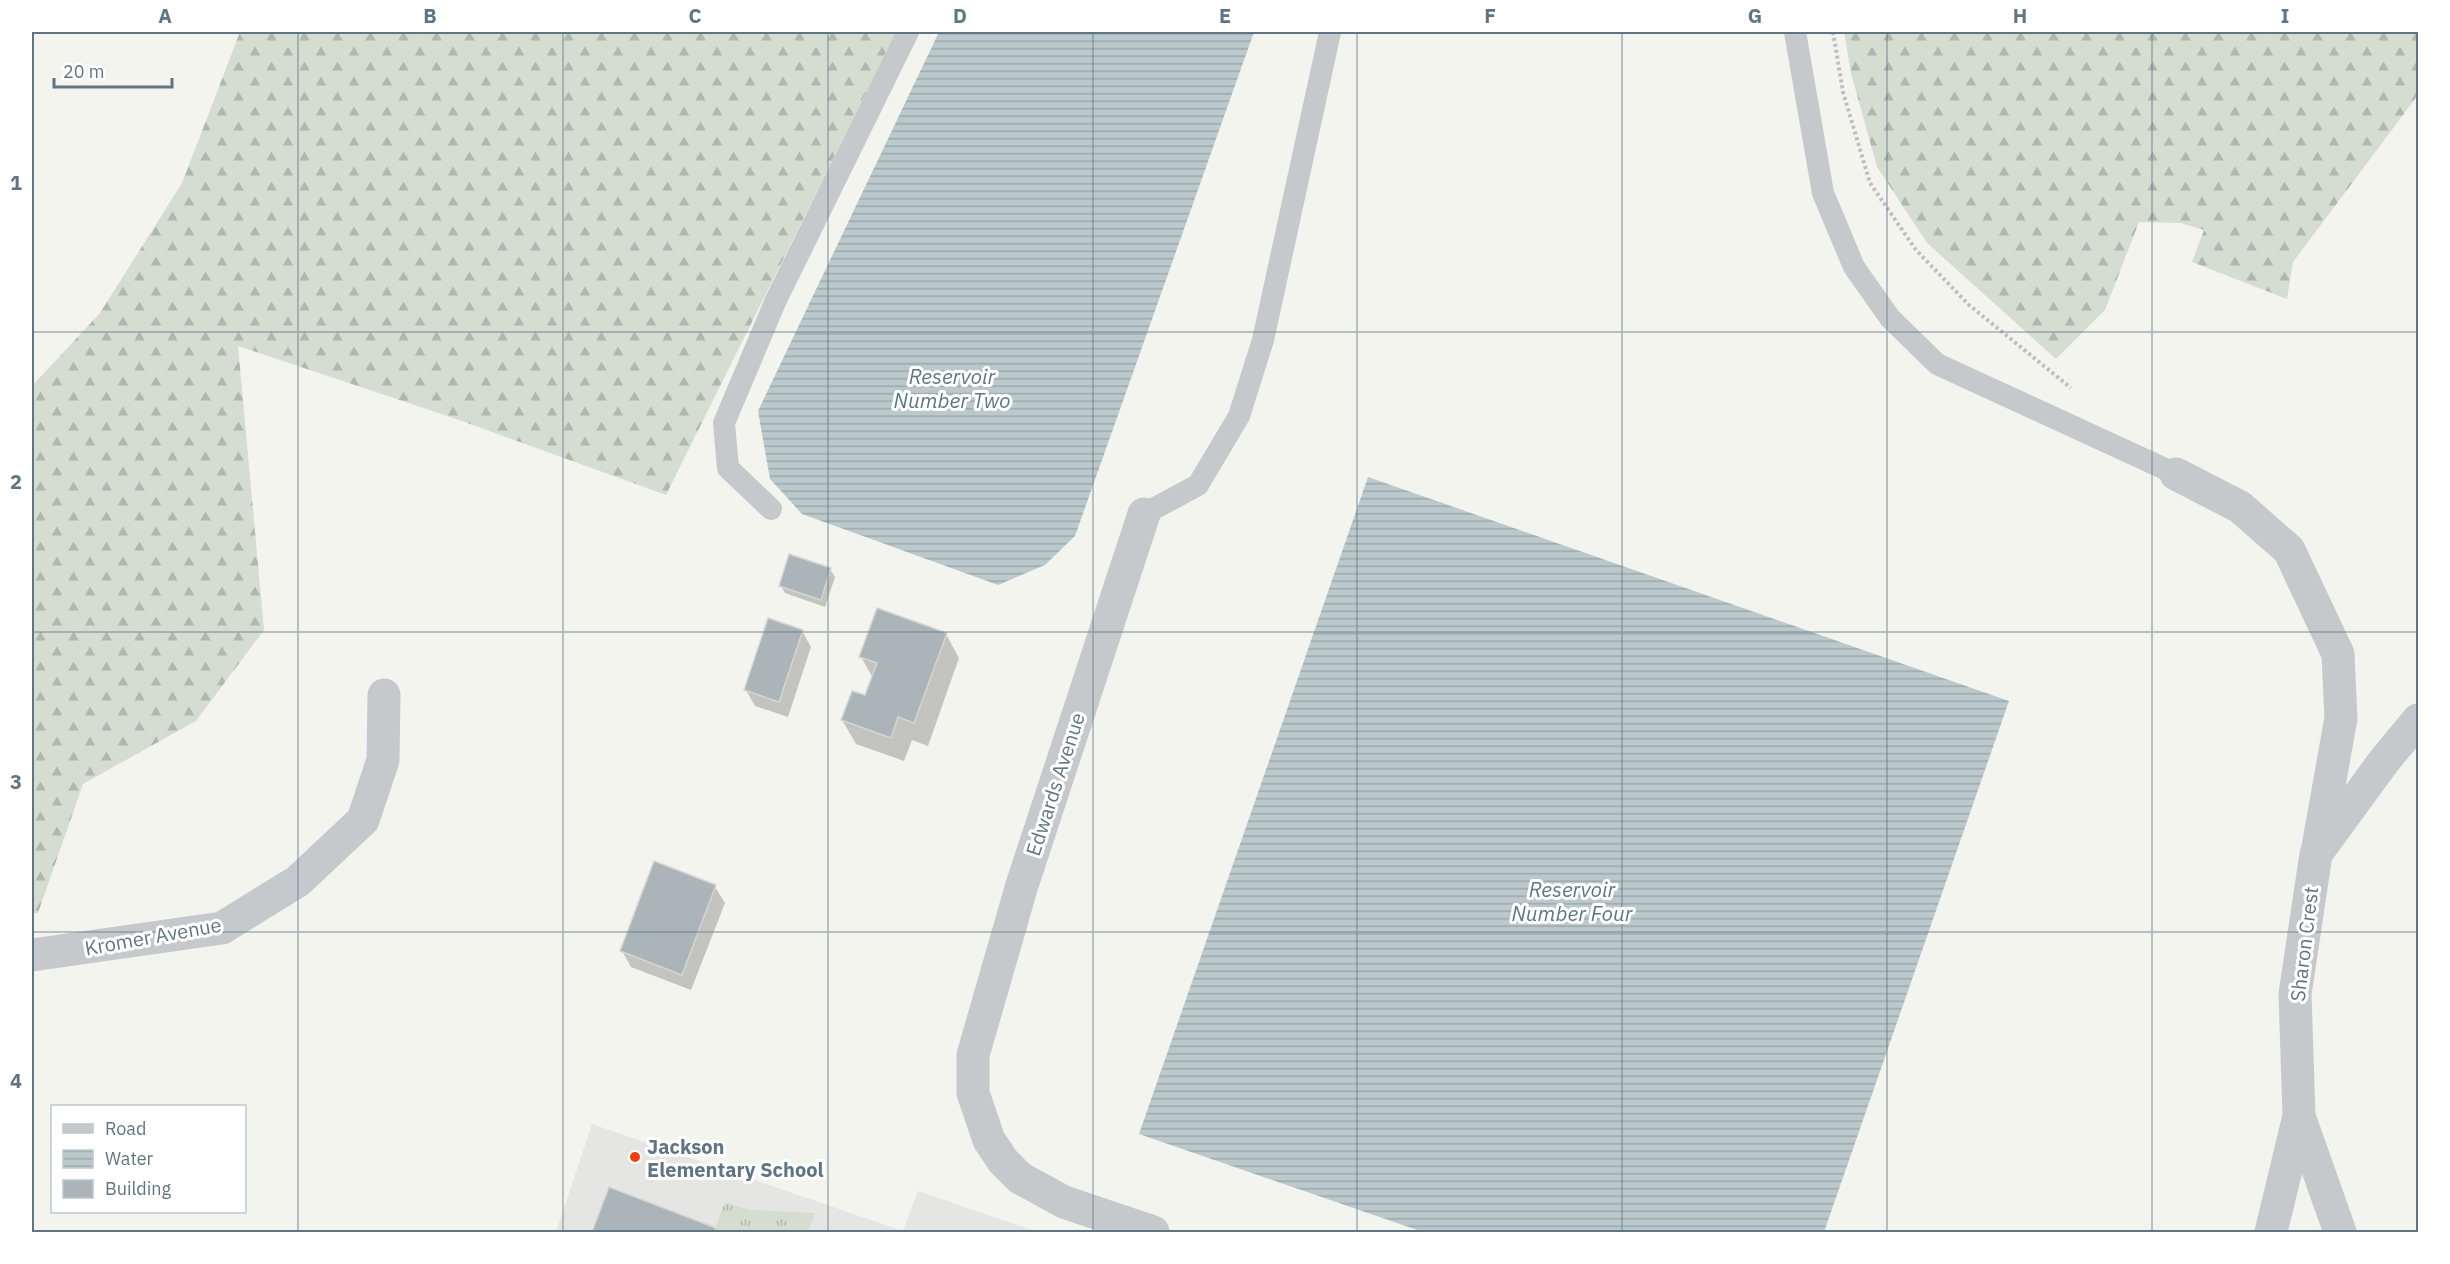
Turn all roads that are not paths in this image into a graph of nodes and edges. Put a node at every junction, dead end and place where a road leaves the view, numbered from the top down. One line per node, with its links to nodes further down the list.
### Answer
1 (908, 32): 5 (lane)
2 (1330, 32): 6 (lane)
3 (1795, 32): 4 (lane)
4 (2176, 474): 9 (street)
5 (771, 509)
6 (1144, 514): 12 (street, Edwards Avenue)
7 (384, 695): 10 (street, Kromer Avenue)
8 (2418, 720): 9 (street, Sharon Crest)
9 (2316, 854): 11 (street, Sharon Crest)
10 (32, 955)
11 (2299, 1116): 13 (street); 14 (street, Sharon Crest)
12 (1153, 1233)
13 (2271, 1233)
14 (2340, 1233)

